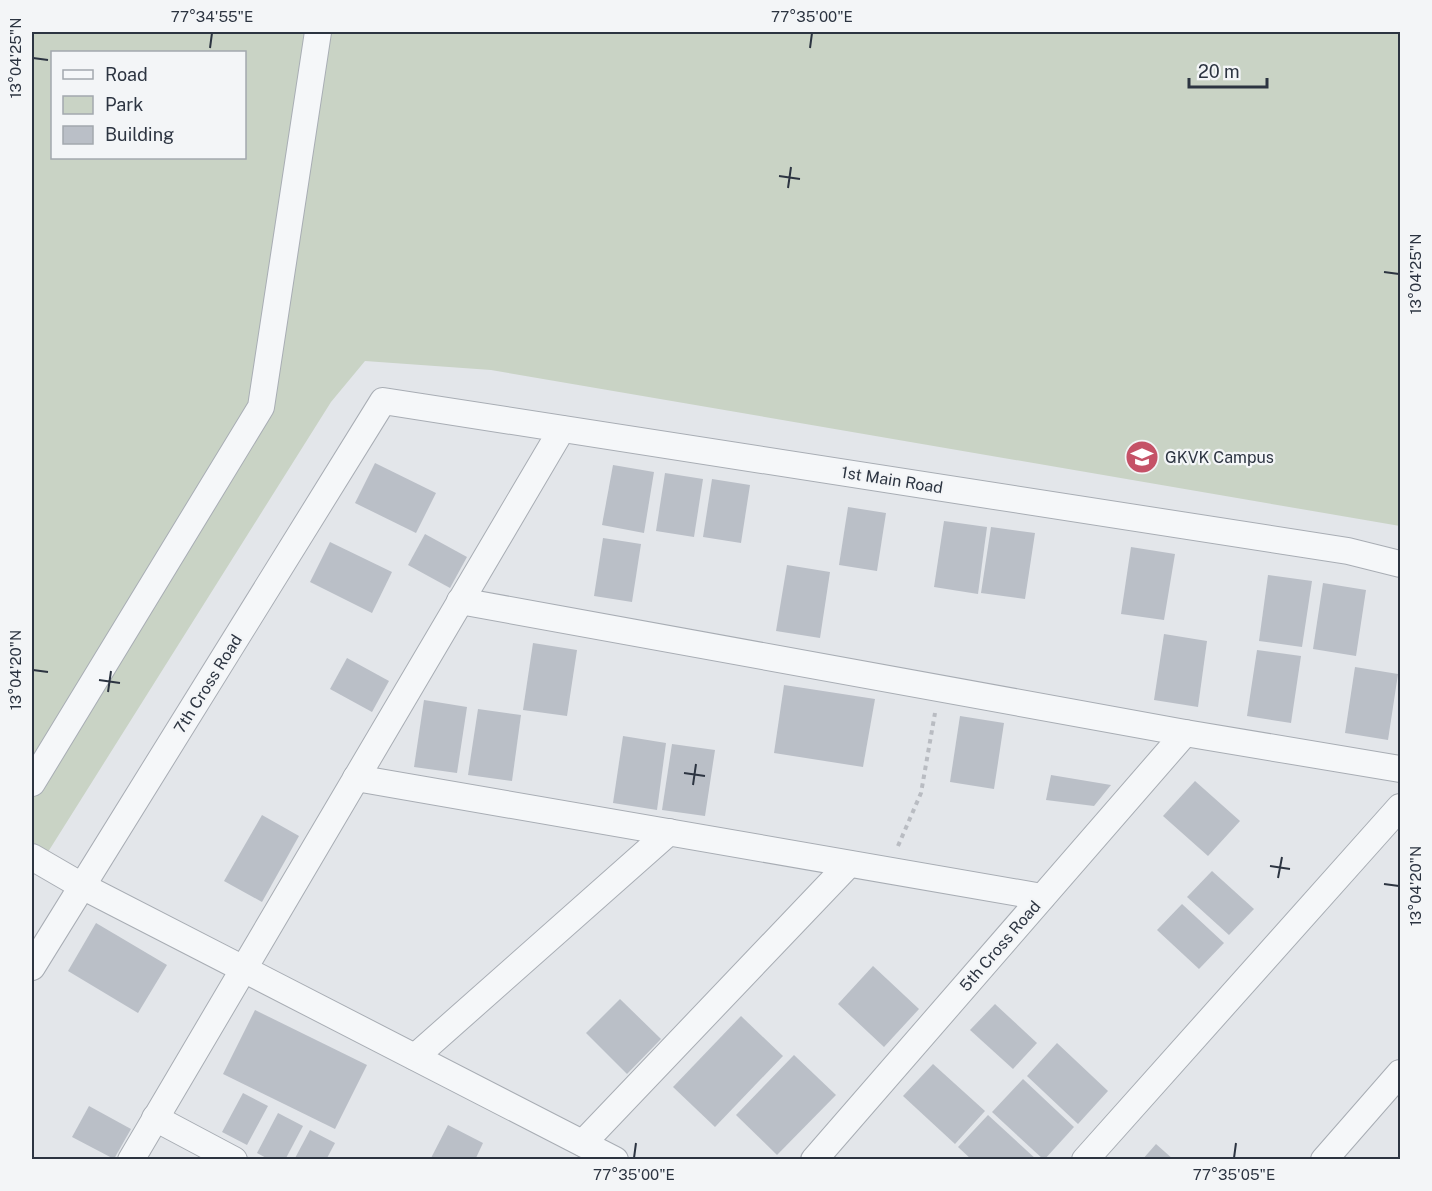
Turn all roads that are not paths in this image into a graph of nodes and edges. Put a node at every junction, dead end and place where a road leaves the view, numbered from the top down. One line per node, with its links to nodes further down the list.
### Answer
1 (318, 32): 9 (street)
2 (383, 401): 3 (street, 1st Main Road); 14 (street, 7th Cross Road)
3 (562, 429): 4 (street, 1st Main Road); 5 (street)
4 (1401, 564)
5 (460, 601): 6 (street); 8 (street)
6 (1185, 733): 7 (street); 15 (street, 5th Cross Road)
7 (1401, 769)
8 (356, 778): 11 (street); 17 (street)
9 (32, 783)
10 (1401, 807): 26 (street)
11 (669, 832): 13 (street); 18 (street)
12 (32, 857): 14 (street)
13 (849, 864): 15 (street); 21 (street)
14 (82, 886): 16 (street, 7th Cross Road); 17 (street)
15 (1042, 897): 25 (street, 5th Cross Road)
16 (32, 967)
17 (243, 968): 18 (street); 20 (street)
18 (415, 1057): 21 (street)
19 (1401, 1073): 27 (street)
20 (155, 1118): 22 (street); 23 (street)
21 (583, 1143): 24 (street)
22 (130, 1160)
23 (234, 1160)
24 (615, 1160)
25 (814, 1160)
26 (1085, 1160)
27 (1324, 1160)

